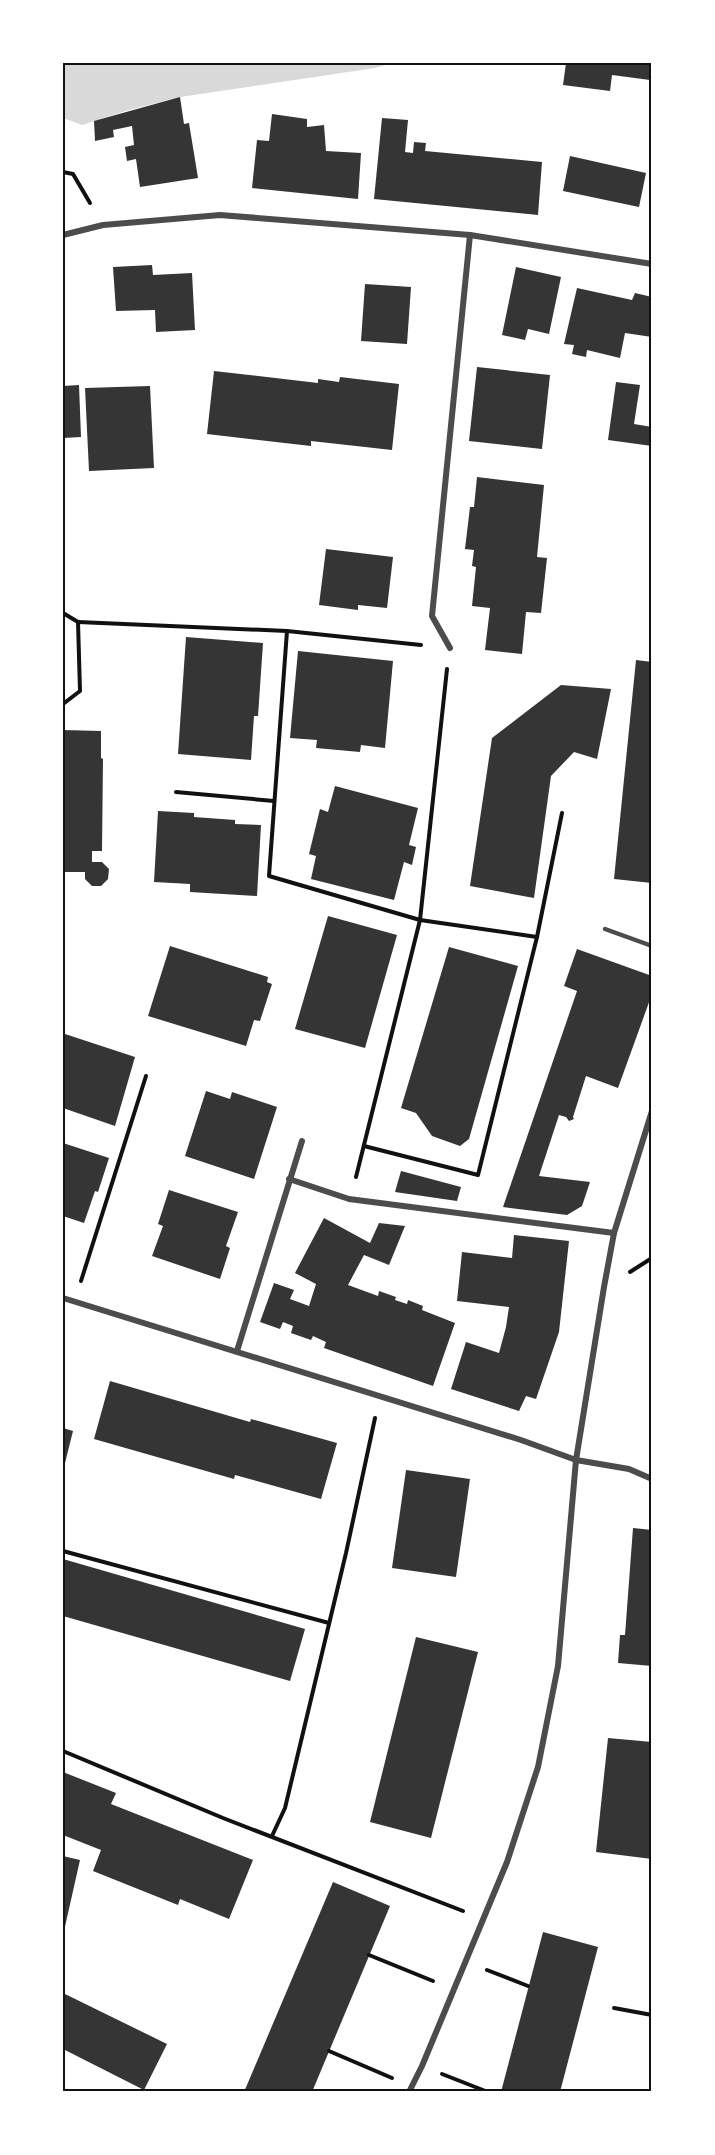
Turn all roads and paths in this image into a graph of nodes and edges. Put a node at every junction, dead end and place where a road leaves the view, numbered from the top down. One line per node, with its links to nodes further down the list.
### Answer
1 (63, 172): 2 (path)
2 (103, 225): 3 (street); 4 (street)
3 (63, 235)
4 (470, 235): 5 (street); 9 (street)
5 (652, 264)
6 (63, 613): 7 (path)
7 (78, 622): 8 (path); 10 (path)
8 (287, 631): 9 (path); 12 (path)
9 (450, 648): 14 (path)
10 (63, 704)
11 (176, 792): 12 (path)
12 (274, 801): 14 (path)
13 (562, 813): 16 (path)
14 (420, 920): 16 (path); 21 (path)
15 (606, 929): 17 (lane)
16 (537, 936): 21 (path)
17 (652, 946)
18 (146, 1076): 26 (path)
19 (652, 1111): 24 (street)
20 (302, 1141): 22 (street)
21 (364, 1146): 23 (path)
22 (289, 1179): 24 (street); 27 (street)
23 (353, 1187)
24 (614, 1233): 29 (street)
25 (63, 1298): 26 (street)
26 (75, 1302): 27 (street)
27 (237, 1351): 28 (street)
28 (380, 1395): 29 (street); 32 (path)
29 (576, 1460): 30 (street); 35 (street)
30 (652, 1479)
31 (63, 1551): 32 (path)
32 (329, 1623): 34 (path)
33 (63, 1751): 34 (path)
34 (272, 1836): 35 (path)
35 (483, 1919): 37 (street)
36 (369, 1955): 39 (path)
37 (465, 1961): 38 (path); 39 (street)
38 (528, 1986)
39 (453, 1990): 43 (street)
40 (614, 2008): 41 (path)
41 (652, 2015)
42 (329, 2051): 44 (path)
43 (422, 2066): 44 (street); 45 (path)
44 (410, 2089)
45 (488, 2092)

